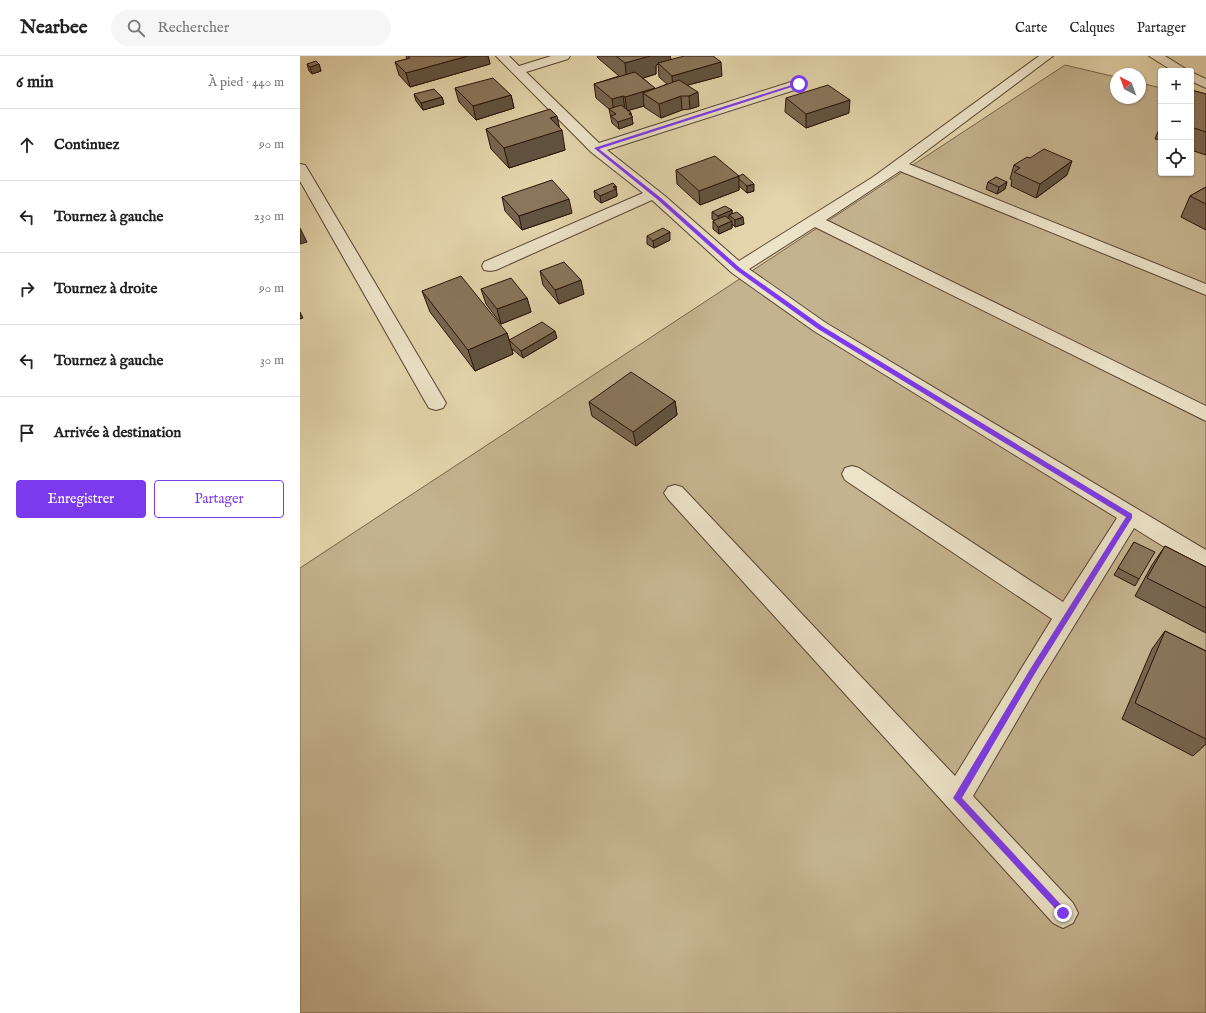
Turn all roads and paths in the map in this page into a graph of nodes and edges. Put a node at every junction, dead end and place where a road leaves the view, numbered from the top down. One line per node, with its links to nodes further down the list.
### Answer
1 (502, 56): 6 (street)
2 (564, 56): 6 (street)
3 (1047, 56): 11 (street)
4 (1155, 56): 5 (street)
5 (1177, 68)
6 (516, 71): 10 (street)
7 (1194, 78): 9 (street)
8 (799, 84): 10 (street)
9 (1206, 84)
10 (596, 148): 13 (street)
11 (898, 165): 14 (street); 17 (street)
12 (300, 168): 18 (street)
13 (654, 194): 15 (street); 16 (street)
14 (814, 220): 16 (street); 19 (street)
15 (490, 266)
16 (738, 269): 22 (street)
17 (1206, 290)
18 (436, 403)
19 (1206, 414)
20 (852, 474): 24 (street)
21 (675, 493): 25 (street)
22 (1130, 516): 23 (street); 24 (street)
23 (1206, 561)
24 (1067, 617): 25 (street)
25 (957, 798): 26 (street)
26 (1063, 913)

